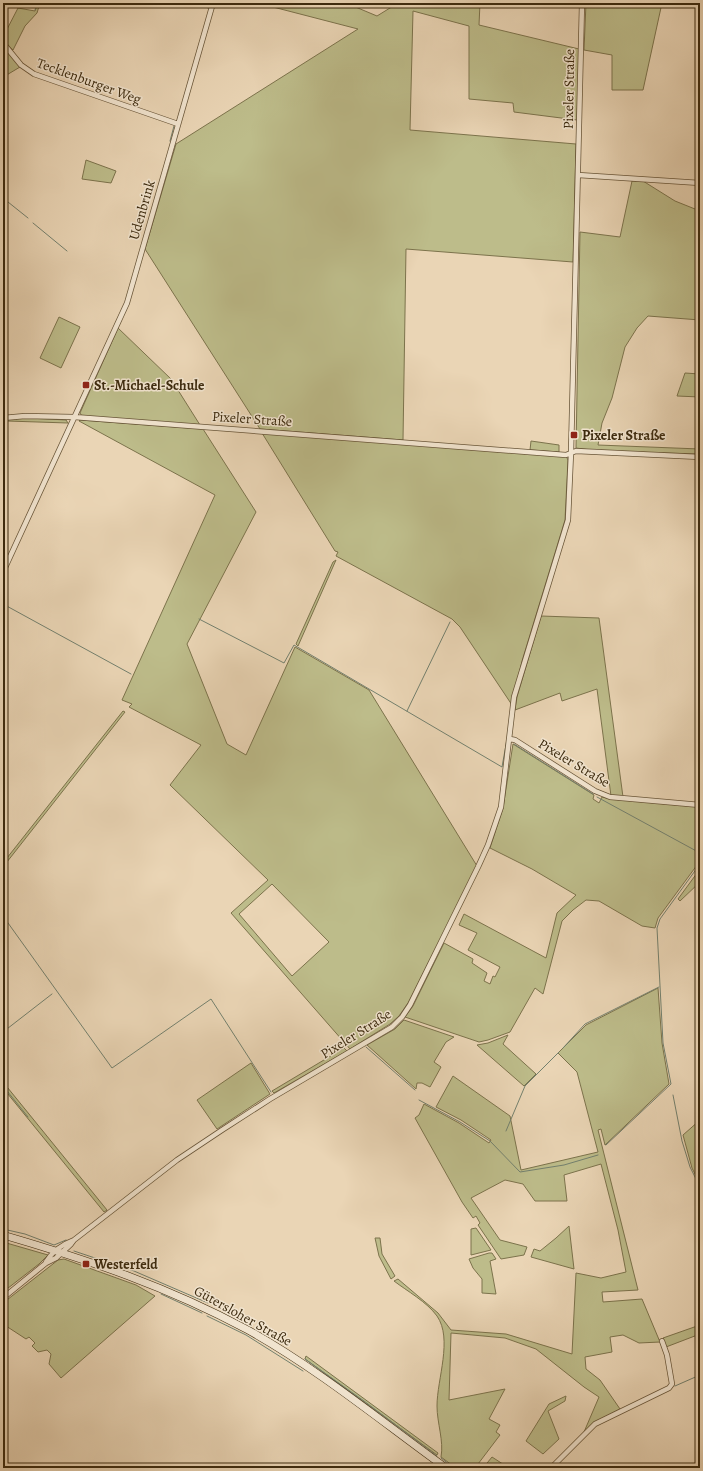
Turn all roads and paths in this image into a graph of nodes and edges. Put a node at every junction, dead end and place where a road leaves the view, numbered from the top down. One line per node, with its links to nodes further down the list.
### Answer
1 (213, 3): 4 (street, Udenbrink)
2 (582, 3): 5 (street, Pixeler Straße)
3 (3, 42): 4 (street, Tecklenburger Weg)
4 (178, 124): 7 (street, Udenbrink)
5 (578, 175): 6 (street); 9 (street, Pixeler Straße)
6 (700, 183)
7 (74, 417): 8 (street); 9 (street, Pixeler Straße); 11 (street, Udenbrink)
8 (3, 418)
9 (571, 453): 10 (street, Pixeler Straße); 12 (street, Pixeler Straße)
10 (700, 457)
11 (3, 572)
12 (510, 739): 13 (street, Pixeler Straße); 15 (street, Pixeler Straße)
13 (700, 805)
14 (3, 1235): 15 (main road, Gütersloher Straße)
15 (59, 1251): 16 (street); 18 (main road, Gütersloher Straße)
16 (3, 1298)
17 (662, 1341): 19 (street)
18 (446, 1468)
19 (551, 1468)

